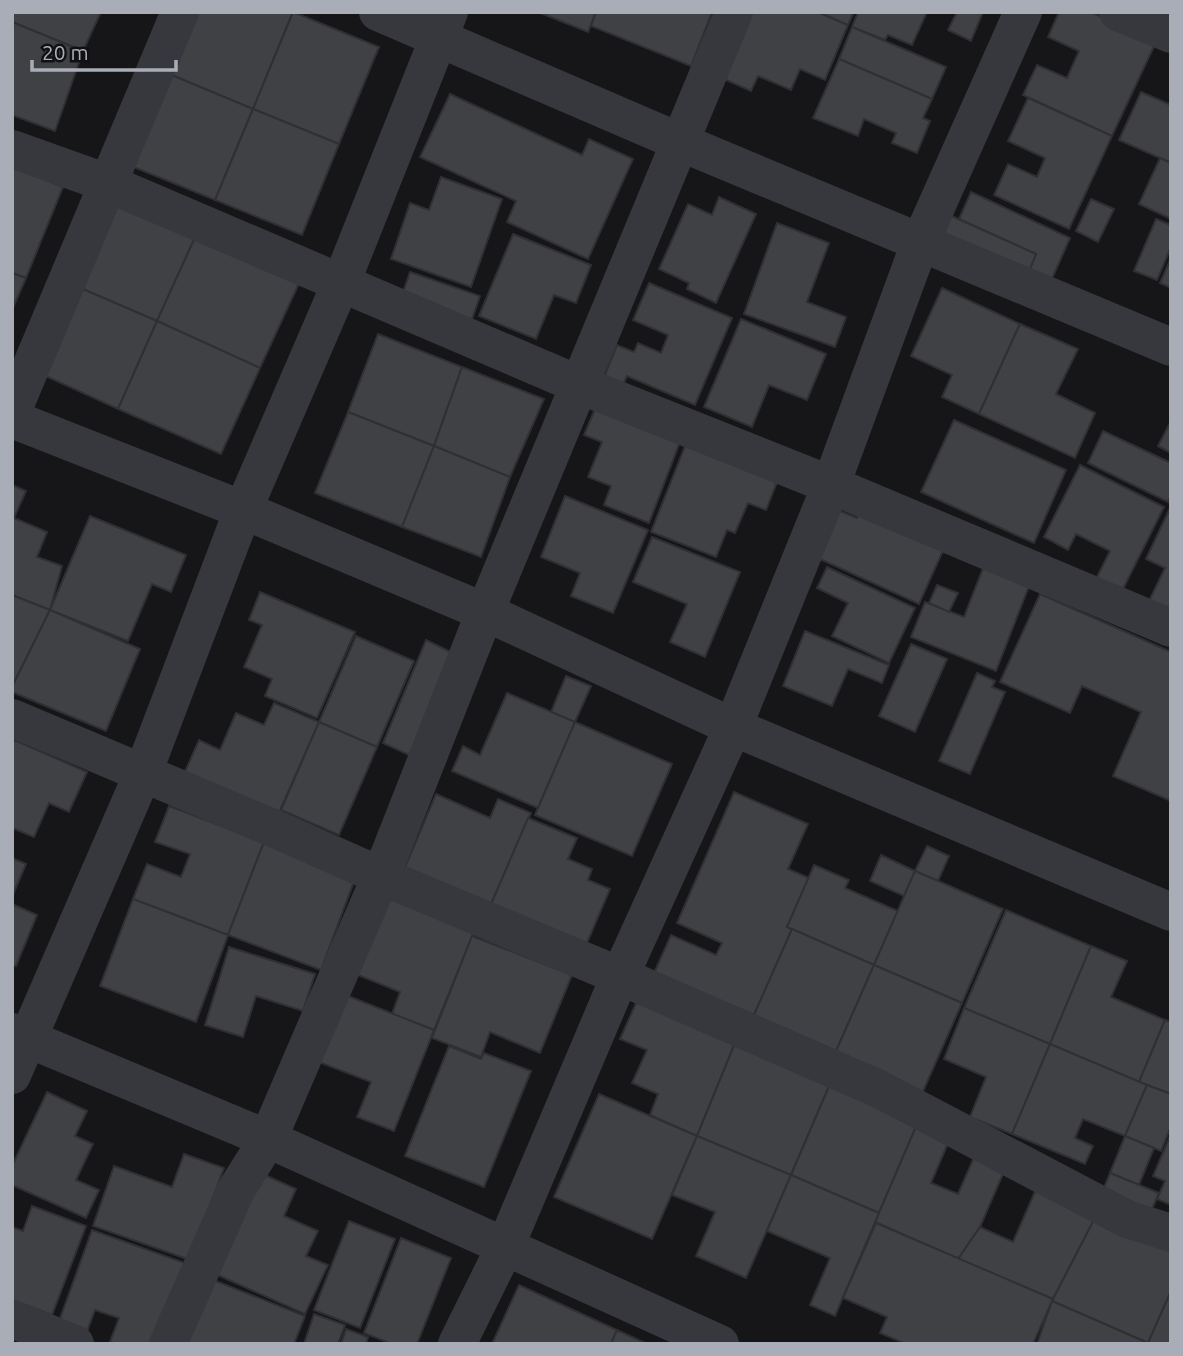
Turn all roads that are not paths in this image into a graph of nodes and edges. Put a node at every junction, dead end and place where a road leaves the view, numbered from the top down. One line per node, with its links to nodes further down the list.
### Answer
1 (180, 12): 10 (street)
2 (377, 12): 6 (street)
3 (734, 12): 8 (street)
4 (1023, 12): 11 (street)
5 (1118, 12): 7 (street)
6 (444, 24): 8 (street); 12 (street)
7 (1171, 34)
8 (680, 142): 11 (street); 14 (street)
9 (12, 149): 10 (street)
10 (107, 183): 12 (street); 15 (street)
11 (920, 243): 13 (street); 17 (street)
12 (341, 283): 14 (street); 18 (street)
13 (1171, 347)
14 (580, 385): 17 (street); 19 (street)
15 (12, 412)
16 (12, 419): 18 (street)
17 (831, 485): 20 (street); 22 (street)
18 (243, 510): 19 (street); 23 (street)
19 (485, 612): 22 (street); 24 (street)
20 (1171, 628)
21 (12, 718): 23 (street)
22 (733, 727): 25 (street); 26 (street)
23 (143, 773): 24 (street); 27 (street)
24 (382, 876): 26 (street); 29 (street)
25 (1171, 912)
26 (620, 976): 30 (street); 31 (street)
27 (20, 1035): 28 (street); 29 (street)
28 (12, 1075)
29 (268, 1139): 31 (street); 34 (street)
30 (1171, 1233)
31 (505, 1247): 35 (street); 36 (street)
32 (12, 1319): 33 (street)
33 (75, 1344)
34 (168, 1344)
35 (457, 1344)
36 (720, 1344)

